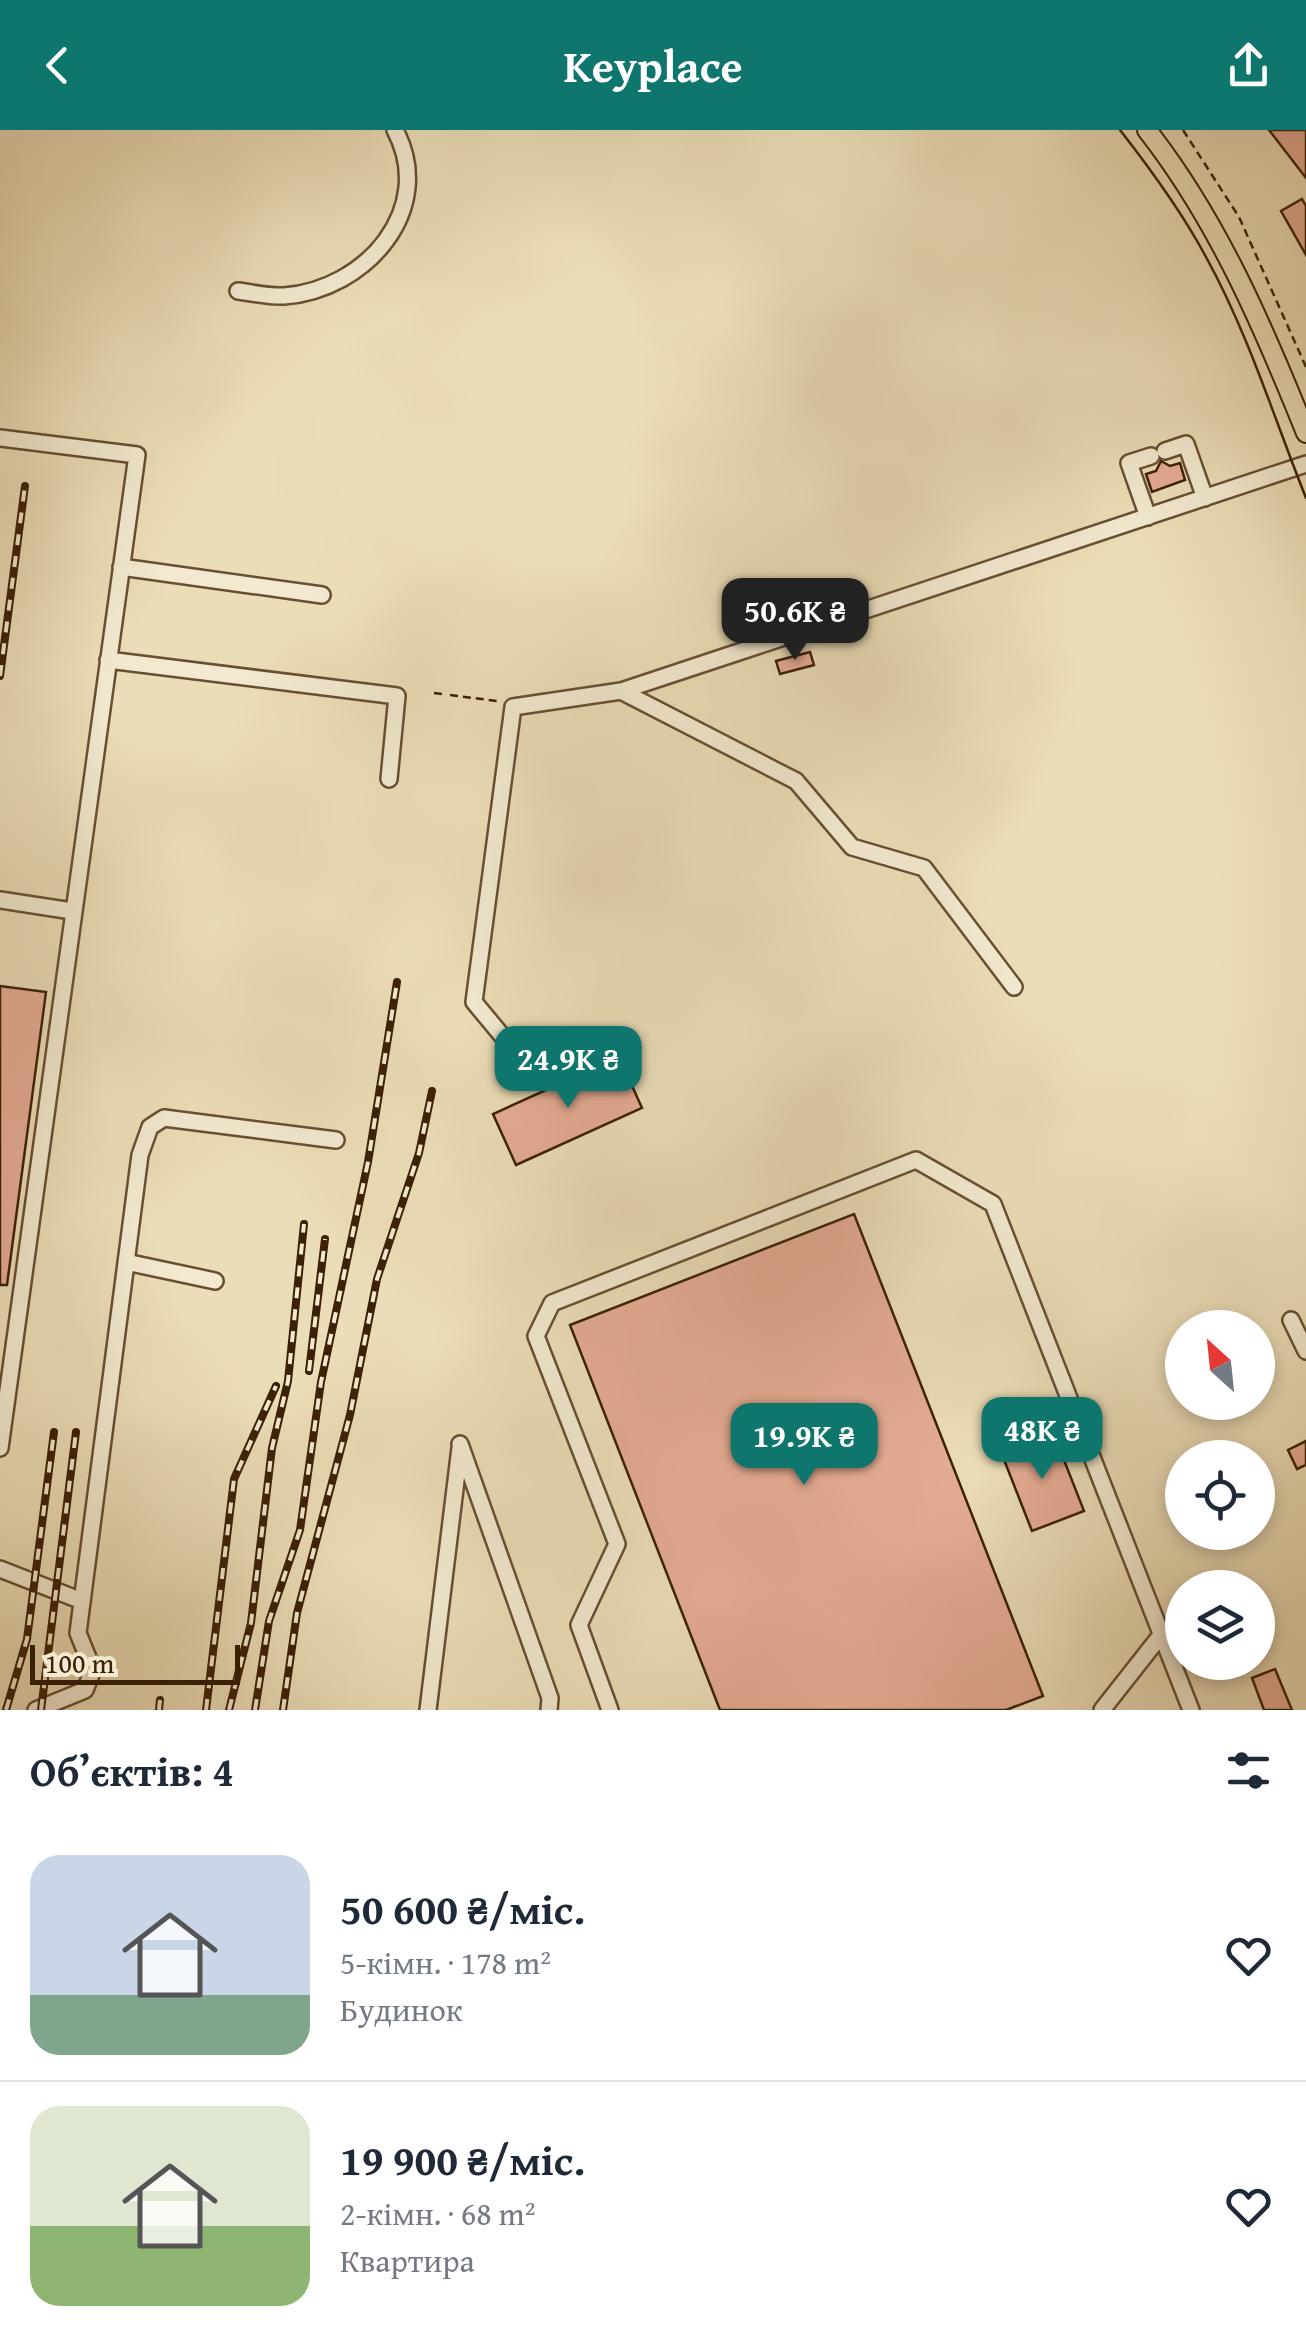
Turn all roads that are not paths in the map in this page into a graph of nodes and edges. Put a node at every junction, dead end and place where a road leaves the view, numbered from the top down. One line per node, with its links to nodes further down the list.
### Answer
1 (396, 130): 3 (lane)
2 (1146, 130): 4 (main road)
3 (238, 291)
4 (1305, 429)
5 (0, 438): 9 (lane)
6 (1306, 464): 7 (lane)
7 (1205, 498): 8 (lane); 8 (lane)
8 (1148, 517): 12 (lane)
9 (121, 567): 10 (lane); 11 (lane)
10 (322, 595)
11 (108, 660): 13 (lane); 15 (lane)
12 (621, 691): 16 (lane); 17 (lane)
13 (388, 779)
14 (0, 900): 15 (lane)
15 (72, 911): 23 (lane)
16 (1014, 987)
17 (572, 1047)
18 (336, 1140): 19 (lane)
19 (126, 1262): 20 (lane); 26 (lane)
20 (215, 1281)
21 (1291, 1320): 22 (lane)
22 (1306, 1352)
23 (1, 1427): 24 (lane)
24 (0, 1448)
25 (0, 1568): 26 (lane)
26 (82, 1601): 28 (lane)
27 (1162, 1634): 31 (lane); 32 (lane); 33 (lane)
28 (36, 1710)
29 (428, 1710): 30 (lane)
30 (549, 1710)
31 (610, 1710)
32 (1102, 1710)
33 (1191, 1710)

